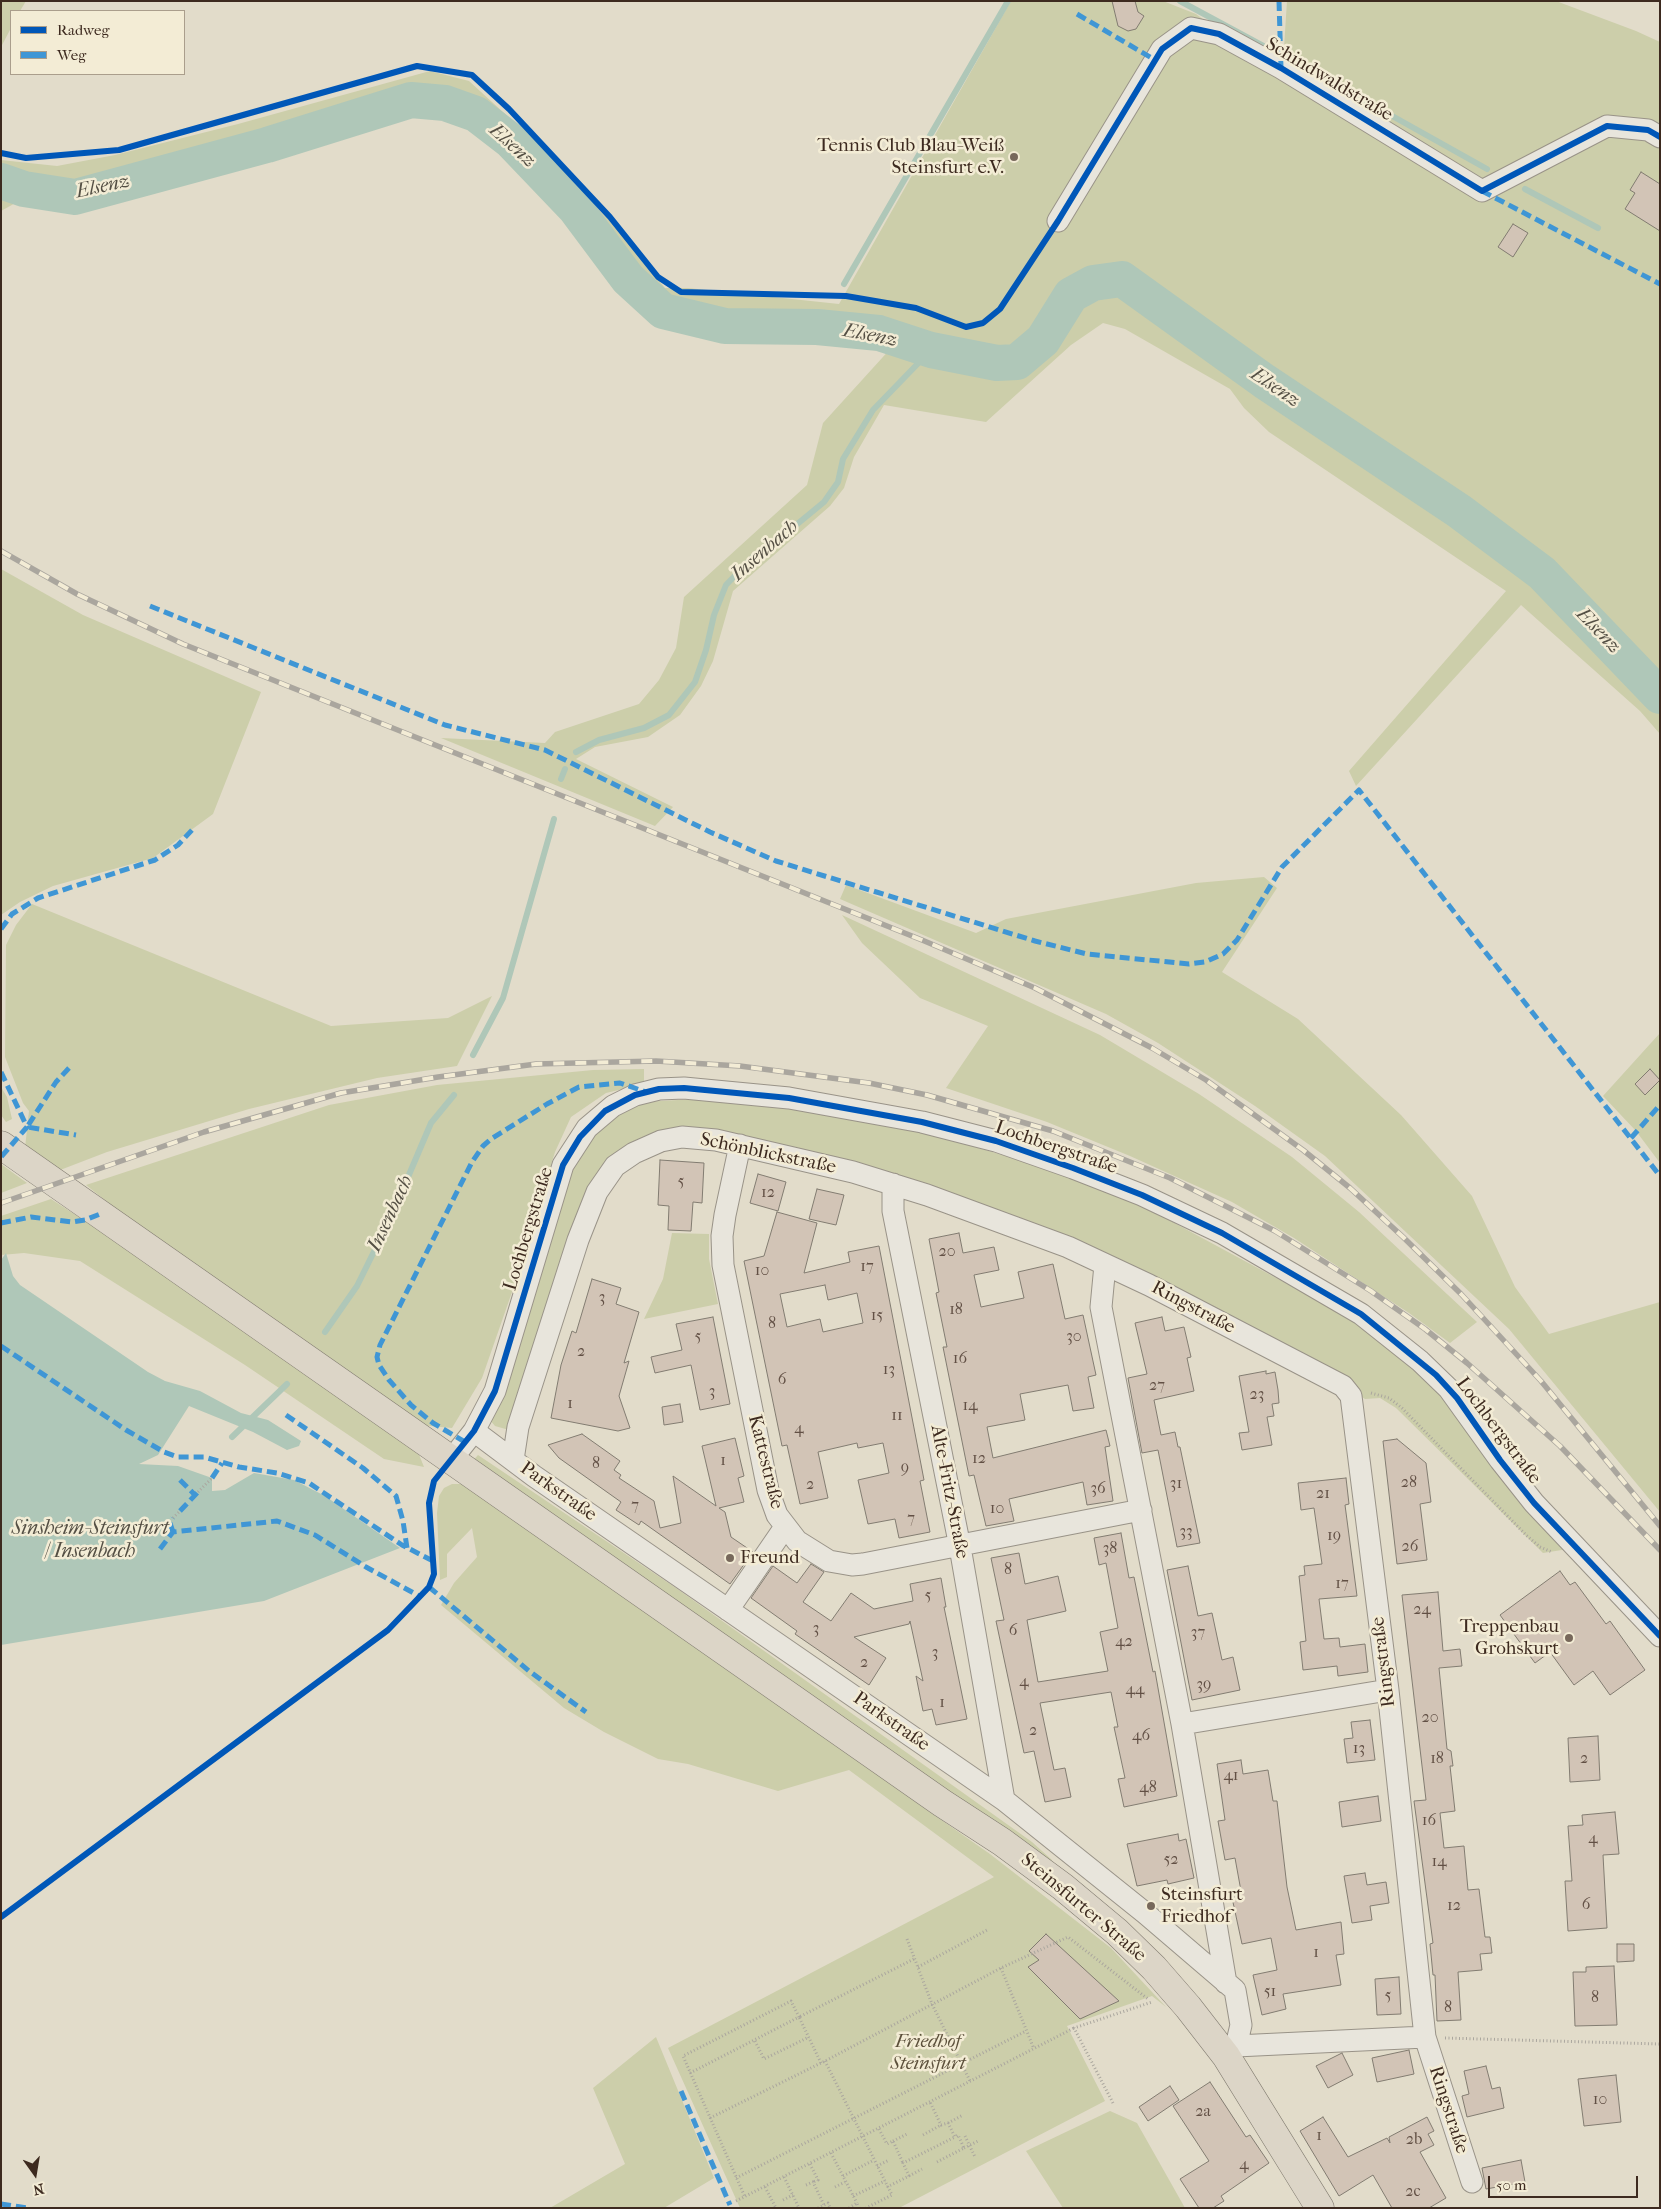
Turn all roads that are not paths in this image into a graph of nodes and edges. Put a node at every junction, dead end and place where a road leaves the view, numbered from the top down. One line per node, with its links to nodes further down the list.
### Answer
1 (1660, 137): 2 (street, Schindwaldstraße)
2 (1058, 221)
3 (2, 1144): 8 (main road, Steinsfurter Straße)
4 (740, 1145): 5 (street, Schönblickstraße); 9 (street, Schönblickstraße); 11 (street, Kattestraße)
5 (893, 1184): 6 (street, Schönblickstraße); 12 (street, Alte-Fritz-Straße)
6 (1105, 1265): 10 (street); 15 (street, Ringstraße)
7 (474, 1431): 8 (street, Lochbergstraße); 9 (street, Parkstraße); 14 (street, Lochbergstraße)
8 (451, 1460): 20 (main road, Steinsfurter Straße)
9 (513, 1460): 13 (street, Parkstraße)
10 (1141, 1510): 12 (street, Kattestraße); 16 (street)
11 (785, 1527): 12 (street, Kattestraße); 13 (street)
12 (960, 1547): 17 (street, Alte-Fritz-Straße)
13 (728, 1610): 17 (street, Parkstraße)
14 (1660, 1636)
15 (1388, 1690): 16 (street); 19 (street, Ringstraße)
16 (1182, 1724): 18 (street)
17 (1004, 1800): 18 (street, Parkstraße)
18 (1226, 1983): 20 (street, Parkstraße)
19 (1425, 2037): 20 (street); 21 (street, Ringstraße)
20 (1231, 2051): 22 (main road, Steinsfurter Straße)
21 (1472, 2182)
22 (1320, 2208)

